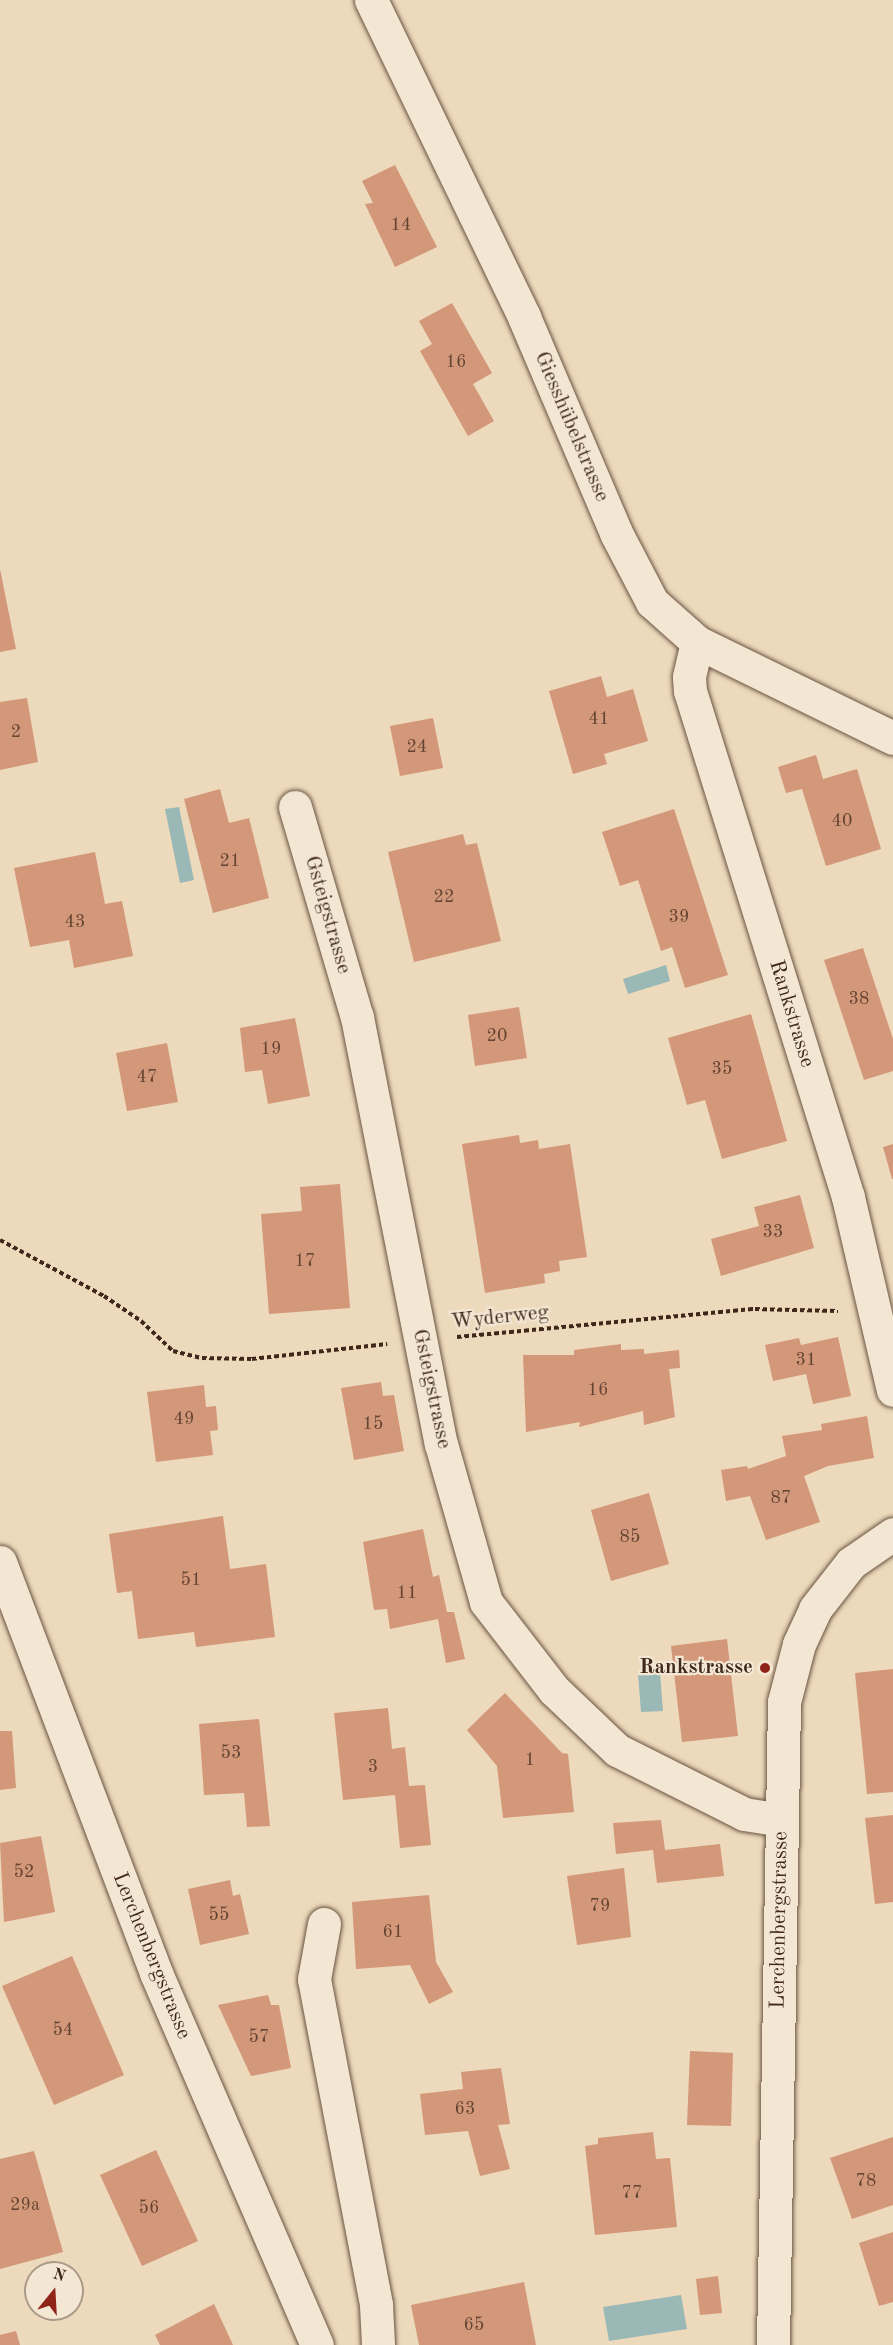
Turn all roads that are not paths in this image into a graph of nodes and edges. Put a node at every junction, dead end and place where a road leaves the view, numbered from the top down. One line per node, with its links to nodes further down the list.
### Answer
1 (371, 0): 2 (street, Giesshübelstrasse)
2 (697, 642): 3 (street, Giesshübelstrasse); 5 (street, Rankstrasse)
3 (893, 738)
4 (295, 807): 8 (street, Gsteigstrasse)
5 (893, 1390)
6 (893, 1534): 8 (street, Lerchenbergstrasse)
7 (0, 1562): 10 (street, Lerchenbergstrasse)
8 (781, 1820): 12 (street, Lerchenbergstrasse)
9 (324, 1924): 11 (street)
10 (317, 2345)
11 (378, 2345)
12 (773, 2345)

